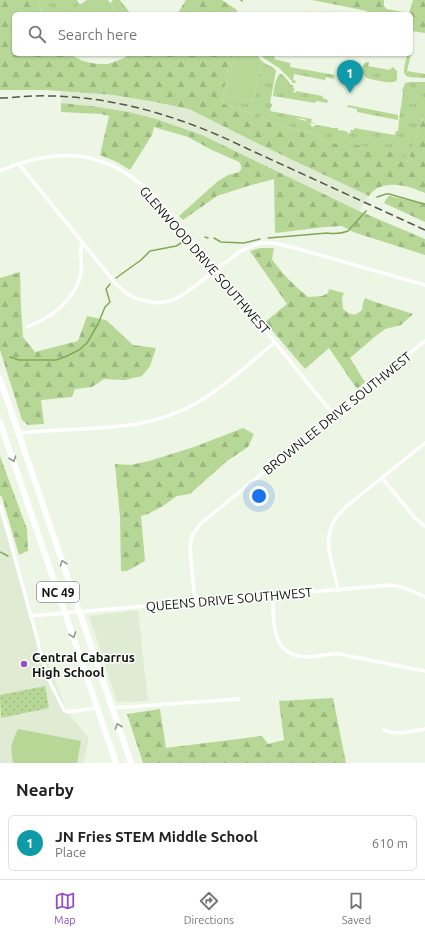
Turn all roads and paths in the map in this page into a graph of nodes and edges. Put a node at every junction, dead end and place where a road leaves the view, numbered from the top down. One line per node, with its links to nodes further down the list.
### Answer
1 (19, 164): 2 (street, GLENWOOD DRIVE SOUTHWEST); 3 (street); 4 (street, GLENWOOD DRIVE SOUTHWEST)
2 (0, 171)
3 (83, 242): 4 (street); 6 (street)
4 (217, 270): 5 (street); 8 (street, GLENWOOD DRIVE SOUTHWEST)
5 (425, 285)
6 (27, 327)
7 (425, 341): 10 (street, BROWNLEE DRIVE SOUTHWEST)
8 (275, 342): 10 (street, GLENWOOD DRIVE SOUTHWEST); 12 (street)
9 (0, 379): 12 (highway, NC 49)
10 (334, 415): 20 (street, BROWNLEE DRIVE SOUTHWEST)
11 (0, 422): 22 (highway, NC 49, one-way to 22)
12 (19, 433): 21 (highway, NC 49, one-way to 12)
13 (425, 443): 14 (street)
14 (382, 478): 16 (street); 17 (street)
15 (0, 506): 23 (street)
16 (425, 526)
17 (338, 590): 18 (street, QUEENS DRIVE SOUTHWEST); 19 (street, QUEENS DRIVE SOUTHWEST)
18 (272, 596): 20 (street, QUEENS DRIVE SOUTHWEST); 24 (street)
19 (425, 597)
20 (195, 602): 21 (street, QUEENS DRIVE SOUTHWEST)
21 (79, 611): 22 (street, QUEENS DRIVE SOUTHWEST); 27 (highway, NC 49)
22 (65, 613): 23 (street, QUEENS DRIVE SOUTHWEST); 26 (highway, NC 49, one-way to 26)
23 (30, 616): 26 (street)
24 (424, 671)
25 (239, 699): 27 (street)
26 (97, 708): 30 (highway, NC 49)
27 (112, 708): 31 (highway, NC 49, one-way to 27)
28 (425, 729): 29 (street)
29 (384, 730)
30 (116, 763)
31 (131, 763)

